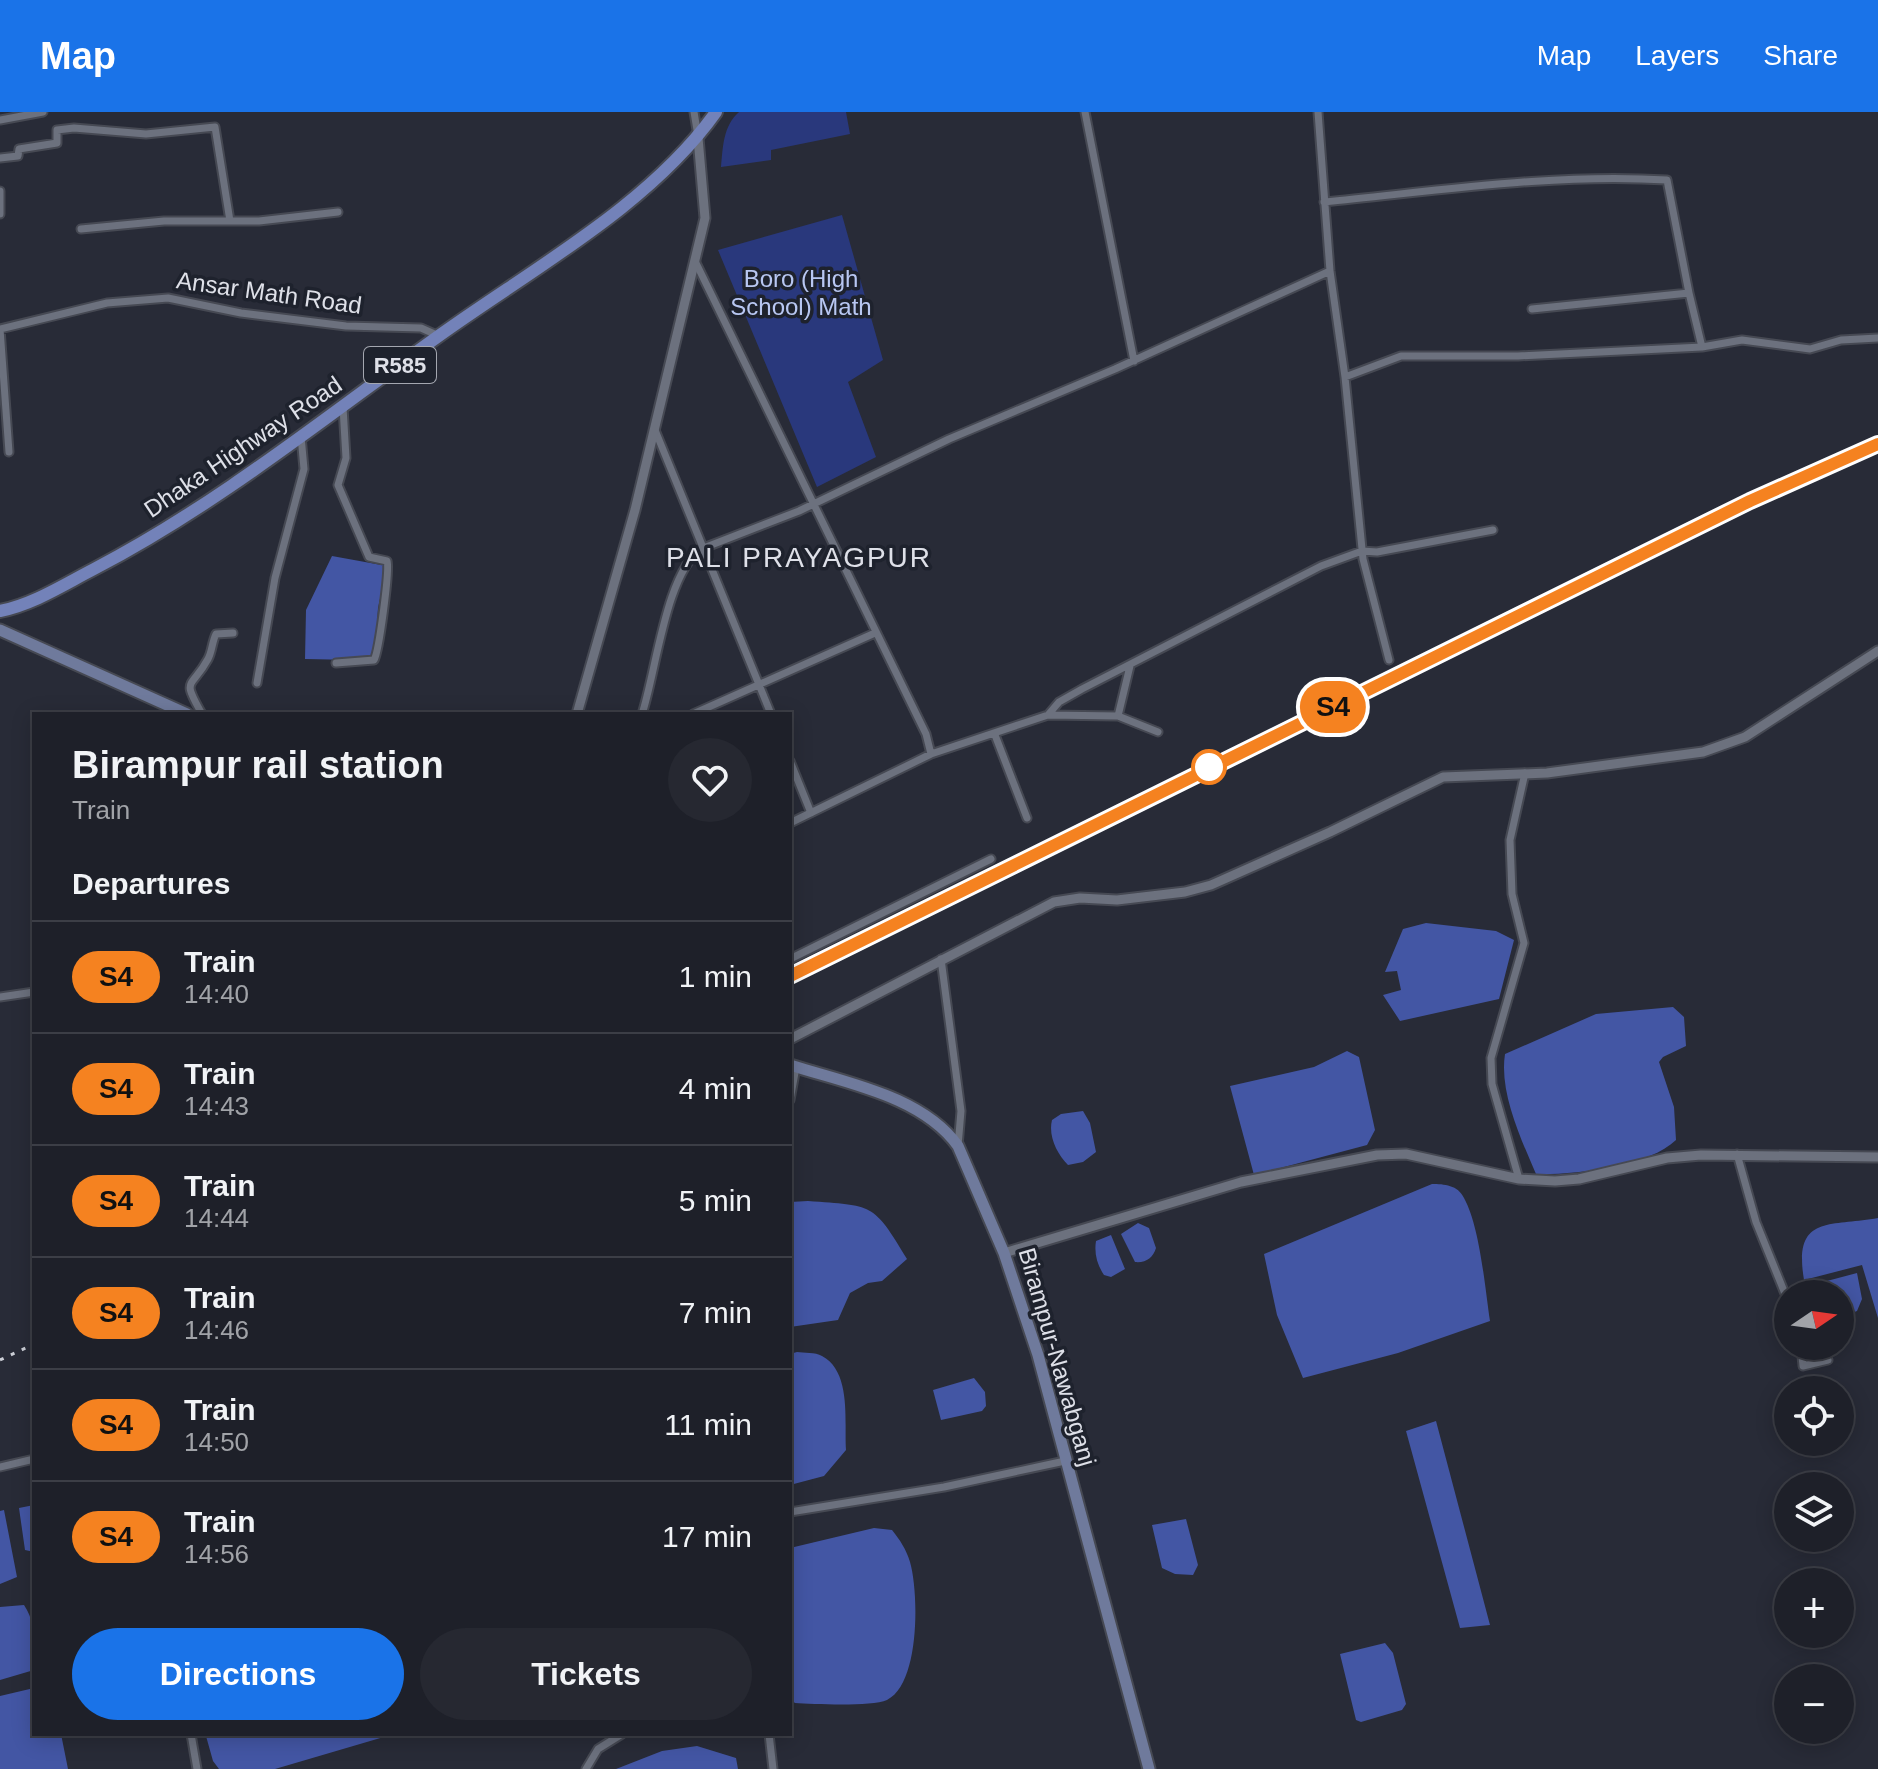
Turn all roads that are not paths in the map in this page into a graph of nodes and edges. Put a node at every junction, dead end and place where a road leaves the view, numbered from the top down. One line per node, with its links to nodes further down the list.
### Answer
1 (43, 112): 6 (street)
2 (694, 112): 7 (street)
3 (716, 112): 7 (main road, Dhaka Highway Road / R585)
4 (1085, 112): 23 (street)
5 (1318, 112): 10 (street)
6 (0, 120)
7 (698, 138): 15 (street); 20 (main road, Dhaka Highway Road / R585)
8 (0, 158): 13 (street)
9 (0, 191): 12 (street)
10 (1324, 202): 16 (street); 17 (street)
11 (338, 212): 13 (street)
12 (0, 214)
13 (230, 221): 14 (street)
14 (81, 229)
15 (695, 261): 26 (street); 29 (street)
16 (1330, 271): 23 (street); 24 (street)
17 (1689, 293): 18 (street); 22 (street)
18 (1532, 309)
19 (0, 329): 20 (street, Ansar Math Road); 28 (street)
20 (439, 336): 25 (main road, Dhaka Highway Road / R585)
21 (1878, 338): 22 (street)
22 (1702, 347): 24 (street)
23 (1134, 361): 29 (street)
24 (1345, 377): 32 (street)
25 (343, 407): 27 (main road, Dhaka Highway Road / R585); 39 (street)
26 (654, 428): 31 (street); 45 (street)
27 (301, 436): 33 (main road, Dhaka Highway Road / R585); 41 (street)
28 (9, 452)
29 (812, 505): 31 (street); 36 (street)
30 (1493, 530): 32 (street)
31 (701, 549): 42 (street); 46 (street)
32 (1362, 551): 38 (street); 40 (street)
33 (0, 611)
34 (0, 630): 43 (main road)
35 (233, 633): 44 (street)
36 (875, 633): 42 (street); 53 (street)
37 (1878, 651): 55 (street)
38 (1389, 660)
39 (336, 663)
40 (1130, 666): 49 (street); 50 (street)
41 (257, 683)
42 (758, 684): 47 (street); 48 (street)
43 (183, 712)
44 (201, 712)
45 (578, 712)
46 (643, 712)
47 (697, 712)
48 (770, 712)
49 (1048, 715): 50 (street); 52 (street)
50 (1118, 716): 51 (street)
51 (1158, 732)
52 (995, 735): 53 (street); 57 (street)
53 (931, 754): 56 (street)
54 (792, 766): 56 (street)
55 (1525, 773): 61 (street); 69 (street)
56 (811, 813): 58 (street)
57 (1027, 818)
58 (792, 822)
59 (991, 859): 60 (street)
60 (792, 958)
61 (941, 959): 64 (street); 66 (street)
62 (32, 992): 63 (street)
63 (0, 997)
64 (792, 1038)
65 (793, 1066): 66 (main road, Birampur-Nawabganj)
66 (958, 1146): 70 (main road, Birampur-Nawabganj)
67 (1737, 1154): 68 (street); 69 (street); 71 (street)
68 (1878, 1157)
69 (1519, 1179): 70 (street)
70 (1004, 1253): 75 (main road, Birampur-Nawabganj)
71 (1779, 1280)
72 (1802, 1360): 73 (street)
73 (1828, 1360)
74 (32, 1459): 76 (street)
75 (1065, 1461): 77 (street); 84 (main road, Birampur-Nawabganj)
76 (0, 1467)
77 (792, 1512)
78 (191, 1736): 81 (street)
79 (619, 1736): 82 (street)
80 (769, 1736): 83 (street)
81 (197, 1769)
82 (586, 1769)
83 (773, 1769)
84 (1149, 1769)

